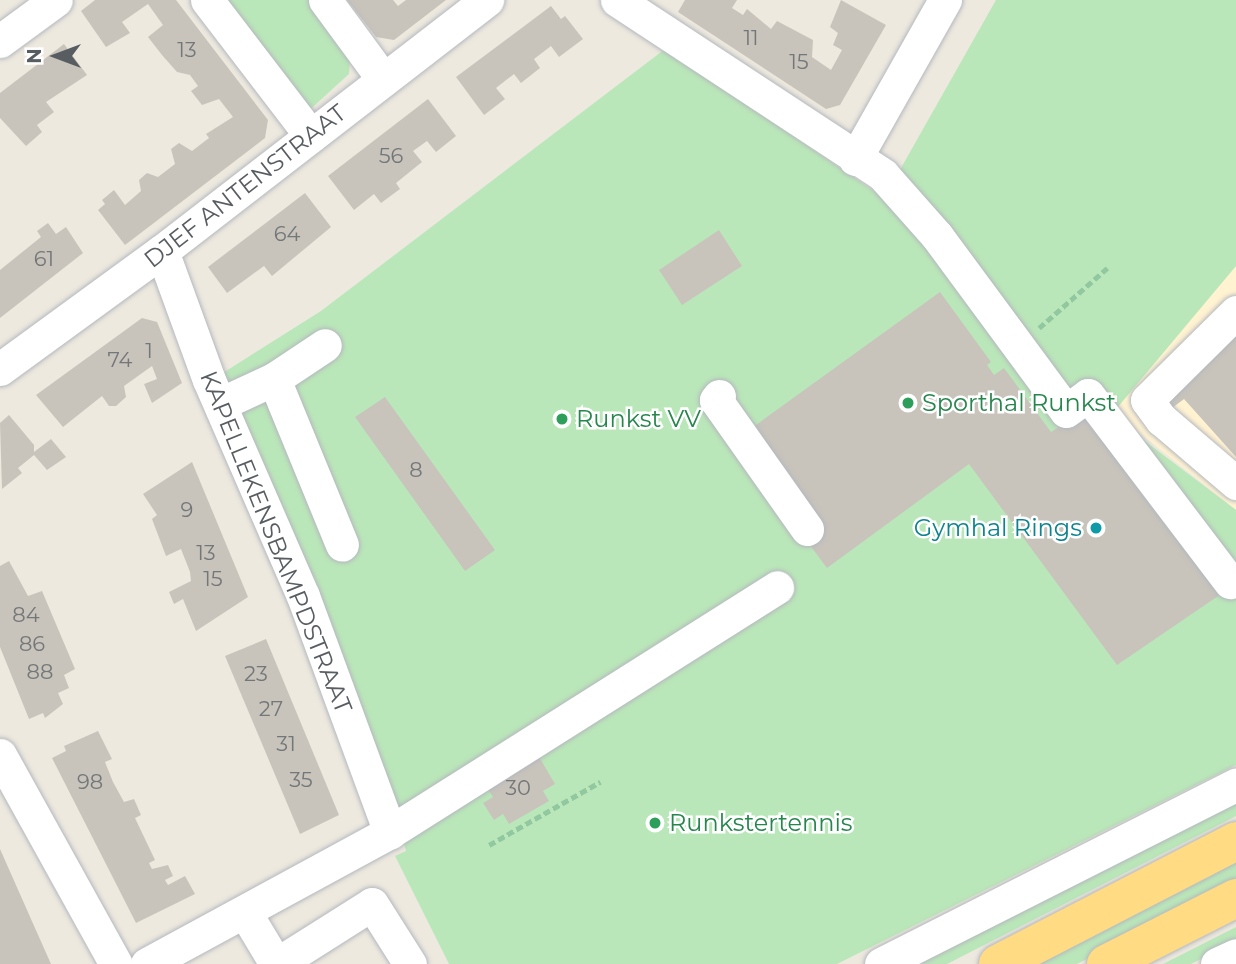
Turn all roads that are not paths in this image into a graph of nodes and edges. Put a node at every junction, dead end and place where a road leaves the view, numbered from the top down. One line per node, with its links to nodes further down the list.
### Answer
1 (56, 0): 7 (street)
2 (206, 0): 9 (street)
3 (325, 0): 8 (street)
4 (487, 0): 8 (street, DJEF ANTENSTRAAT)
5 (617, 0): 10 (street)
6 (945, 0): 10 (street)
7 (0, 41)
8 (383, 79): 9 (street, DJEF ANTENSTRAAT)
9 (311, 136): 11 (street, DJEF ANTENSTRAAT)
10 (855, 159): 21 (street)
11 (162, 251): 14 (street, DJEF ANTENSTRAAT); 17 (street, KAPELLEKENSBAMPDSTRAAT)
12 (1236, 312): 18 (street)
13 (325, 345): 15 (street)
14 (0, 369)
15 (274, 379): 17 (street); 20 (street)
16 (719, 397): 19 (street)
17 (220, 404): 25 (street, KAPELLEKENSBAMPDSTRAAT)
18 (1236, 482)
19 (807, 529)
20 (342, 545)
21 (1230, 582)
22 (777, 587): 25 (street)
23 (0, 755): 30 (street)
24 (1236, 785): 34 (street)
25 (390, 832): 28 (street)
26 (1236, 841): 35 (highway)
27 (1236, 898): 36 (highway)
28 (246, 914): 31 (street); 32 (street)
29 (1236, 955): 37 (street)
30 (117, 964)
31 (147, 964)
32 (277, 964): 33 (street)
33 (410, 964)
34 (881, 964)
35 (998, 964)
36 (1106, 964)
37 (1217, 964)

